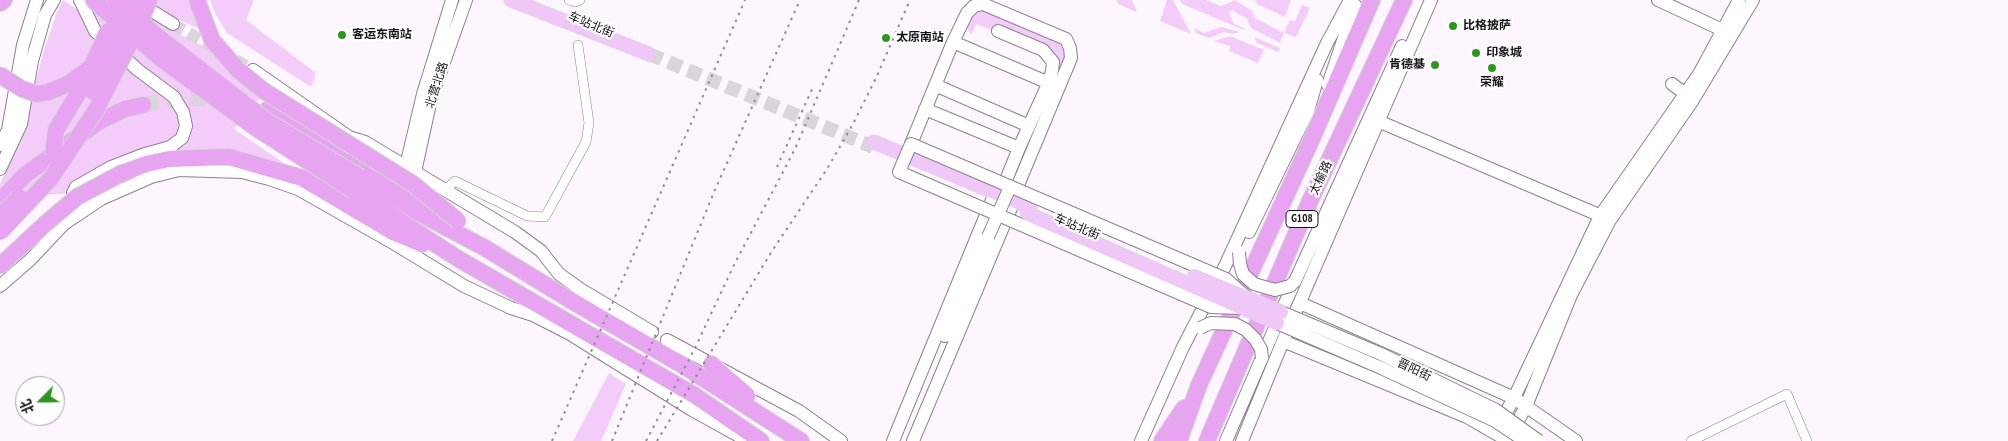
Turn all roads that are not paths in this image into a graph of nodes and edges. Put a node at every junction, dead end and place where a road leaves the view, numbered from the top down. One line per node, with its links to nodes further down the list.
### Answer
1 (4, 0): 25 (highway)
2 (38, 0): 47 (main road)
3 (114, 0): 29 (highway, bridge); 53 (highway, bridge)
4 (121, 0): 29 (highway, bridge)
5 (134, 0): 26 (main road); 50 (highway, bridge)
6 (149, 0): 61 (highway, bridge)
7 (197, 0): 60 (highway, bridge)
8 (452, 0): 52 (main road, 北营北路)
9 (466, 0): 52 (main road, 北营北路)
10 (511, 0): 11 (main road, 车站北街)
11 (532, 0)
12 (569, 0): 13 (street)
13 (580, 0)
14 (1350, 0): 31 (main road)
15 (1357, 0): 45 (main road)
16 (1372, 0): 45 (highway, 太榆路 / G108)
17 (1404, 0): 97 (highway, 太榆路 / G108)
18 (1423, 0): 66 (main road)
19 (1431, 0): 43 (main road)
20 (1658, 0): 28 (main road)
21 (1739, 0): 28 (main road)
22 (1753, 0): 28 (main road)
23 (55, 1): 51 (main road)
24 (83, 1): 53 (highway, bridge); 57 (main road)
25 (0, 3)
26 (173, 24)
27 (998, 31): 36 (main road)
28 (1728, 32): 39 (main road)
29 (106, 36): 33 (highway, bridge)
30 (953, 42): 36 (main road); 36 (main road); 38 (main road)
31 (1327, 43): 63 (main road); 93 (main road)
32 (578, 45): 54 (street)
33 (91, 66): 35 (highway, bridge); 50 (highway, bridge)
34 (253, 70): 52 (main road)
35 (0, 75)
36 (1054, 84): 44 (main road); 55 (main road)
37 (1672, 84): 39 (main road)
38 (935, 85): 41 (main road); 44 (main road)
39 (1689, 97): 59 (main road)
40 (143, 105): 56 (highway)
41 (925, 109): 46 (main road); 49 (main road)
42 (267, 110): 60 (highway)
43 (1378, 121): 59 (main road); 69 (main road)
44 (1029, 126): 49 (main road)
45 (1312, 140): 78 (highway, 太榆路 / G108)
46 (912, 141): 55 (main road, bridge); 55 (main road, bridge)
47 (0, 145)
48 (874, 145): 55 (main road)
49 (1019, 148): 55 (main road)
50 (53, 156): 58 (highway, bridge)
51 (0, 169)
52 (410, 169): 54 (main road)
53 (357, 184): 62 (highway); 64 (highway)
54 (446, 190): 73 (main road)
55 (1006, 196): 68 (main road, bridge); 68 (main road, bridge); 68 (main road, bridge); 81 (main road, bridge); 89 (main road); 92 (main road)
56 (0, 201)
57 (94, 203): 67 (main road); 82 (main road)
58 (0, 216)
59 (1605, 218): 79 (main road); 80 (main road)
60 (458, 221): 62 (highway)
61 (0, 232)
62 (485, 248): 87 (highway)
63 (1239, 252): 66 (main road, bridge); 68 (main road)
64 (457, 258): 65 (highway, bridge); 86 (highway)
65 (0, 266)
66 (1295, 281): 71 (main road, bridge)
67 (0, 286)
68 (1219, 292): 70 (main road, bridge); 70 (main road, bridge); 72 (main road)
69 (1300, 303): 75 (main road); 79 (main road)
70 (1247, 304): 71 (main road, bridge)
71 (1279, 317): 76 (main road); 101 (main road, 晋阳街, bridge); 102 (main road, 晋阳街, bridge)
72 (1200, 328): 76 (main road, bridge); 94 (main road)
73 (652, 332)
74 (667, 340): 77 (main road)
75 (1283, 341): 83 (main road); 99 (main road)
76 (1262, 358): 98 (main road)
77 (711, 364): 87 (highway); 88 (main road)
78 (1199, 385): 95 (highway); 96 (highway, 太榆路 / G108)
79 (1514, 398): 80 (main road); 83 (main road)
80 (1526, 406): 100 (main road); 103 (main road)
81 (916, 408): 90 (main road); 91 (main road)
82 (718, 424): 84 (main road); 85 (main road)
83 (1495, 432): 100 (main road)
84 (740, 441)
85 (748, 441)
86 (762, 441)
87 (802, 441)
88 (841, 441)
89 (892, 441)
90 (900, 441)
91 (904, 441)
92 (913, 441)
93 (1141, 441)
94 (1147, 441)
95 (1162, 441)
96 (1179, 441)
97 (1208, 441)
98 (1226, 441)
99 (1242, 441)
100 (1508, 441)
101 (1525, 441)
102 (1539, 441)
103 (1576, 441)
104 (1691, 441): 105 (street)
105 (1807, 441)

